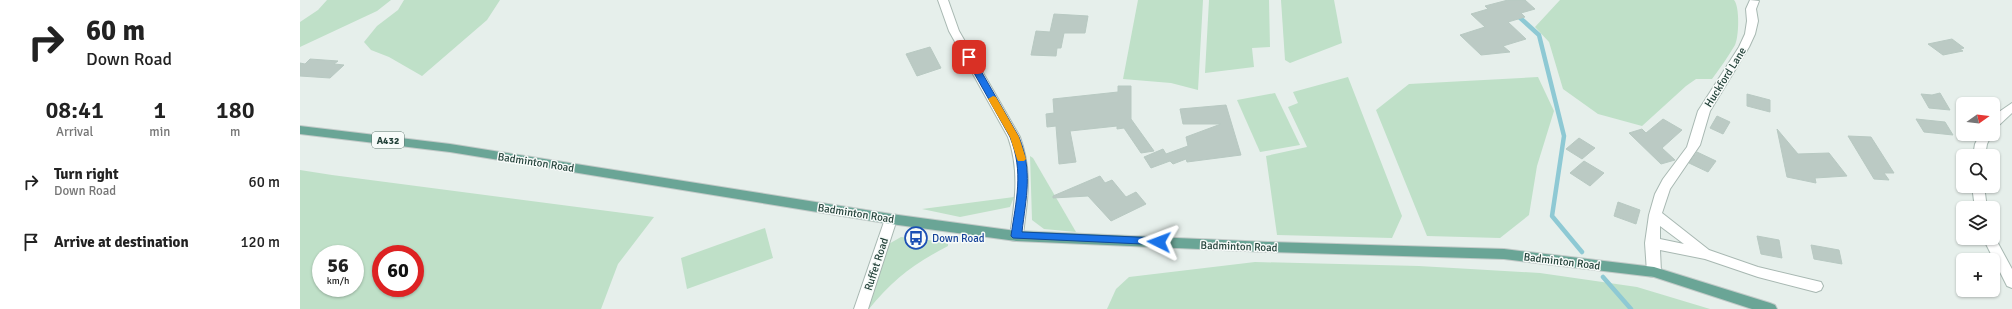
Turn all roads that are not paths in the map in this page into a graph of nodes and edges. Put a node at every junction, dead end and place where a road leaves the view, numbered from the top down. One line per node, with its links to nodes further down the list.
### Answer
1 (943, 0): 8 (street)
2 (1754, 1): 6 (street, Huckford Lane)
3 (2012, 107): 4 (street)
4 (2000, 116)
5 (300, 130): 7 (main road, Badminton Road / A432)
6 (1655, 215): 9 (street, Huckford Lane); 11 (street)
7 (891, 219): 8 (main road, Badminton Road / A432); 15 (street, Ruffet Road)
8 (1016, 236): 12 (main road, Badminton Road / A432)
9 (1652, 243): 11 (street); 12 (street, Huckford Lane)
10 (1994, 245): 13 (street)
11 (1706, 254): 14 (street)
12 (1654, 272): 16 (main road, Badminton Road / A432)
13 (2012, 282)
14 (1816, 286)
15 (861, 309)
16 (1770, 309)

